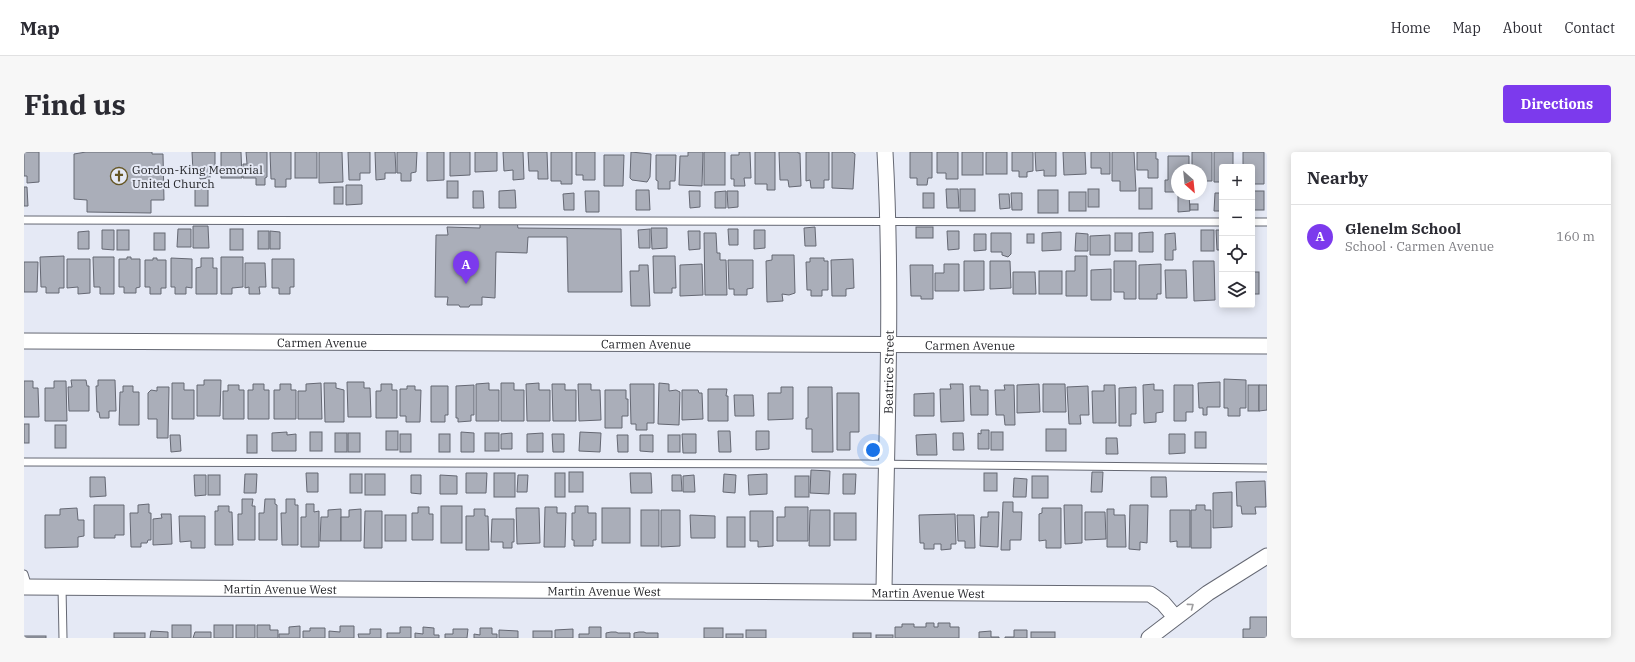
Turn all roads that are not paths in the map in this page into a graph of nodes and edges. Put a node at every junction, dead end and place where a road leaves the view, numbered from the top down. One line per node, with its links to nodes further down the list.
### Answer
1 (885, 152): 3 (street, Beatrice Street)
2 (24, 220): 3 (lane)
3 (889, 222): 4 (lane); 8 (street, Beatrice Street)
4 (1219, 222)
5 (1255, 222): 6 (lane)
6 (1267, 222)
7 (24, 341): 8 (street, Carmen Avenue)
8 (889, 345): 9 (street, Carmen Avenue); 11 (street, Beatrice Street)
9 (1267, 346)
10 (24, 462): 11 (lane)
11 (886, 464): 12 (lane); 16 (street, Beatrice Street)
12 (1267, 468)
13 (1267, 556): 17 (street, one-way to 13)
14 (25, 582): 15 (street, Martin Avenue West)
15 (62, 587): 16 (street, Martin Avenue West); 18 (lane)
16 (884, 591): 17 (street, Martin Avenue West)
17 (1175, 617): 19 (street)
18 (63, 638)
19 (1148, 638)

